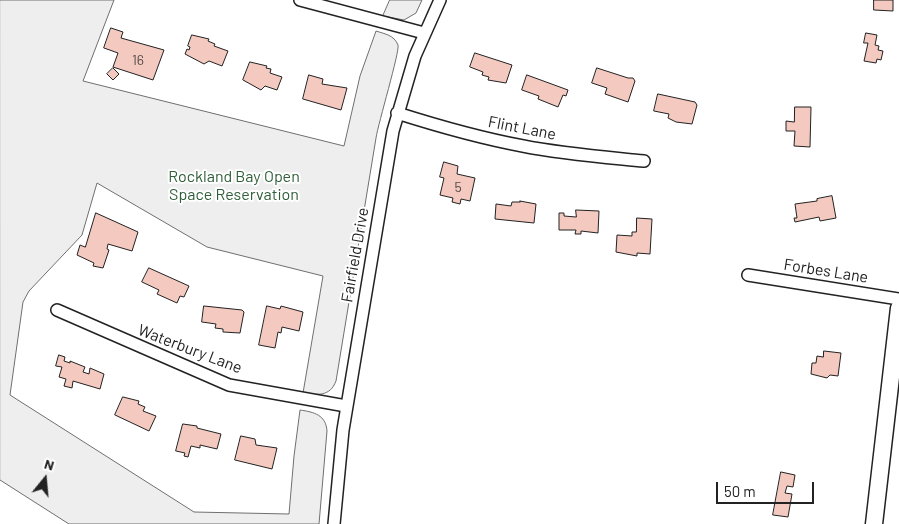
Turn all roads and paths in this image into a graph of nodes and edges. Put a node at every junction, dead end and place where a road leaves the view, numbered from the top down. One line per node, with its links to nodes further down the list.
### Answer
1 (300, 0): 3 (street)
2 (440, 0): 3 (street, Fairfield Drive)
3 (424, 33): 4 (street, Fairfield Drive)
4 (397, 113): 5 (street, Flint Lane); 11 (street, Fairfield Drive)
5 (644, 162)
6 (748, 275): 7 (street, Forbes Lane)
7 (899, 299)
8 (899, 308): 10 (main road)
9 (57, 310): 11 (street, Waterbury Lane)
10 (894, 386): 13 (main road)
11 (346, 406): 12 (street, Fairfield Drive)
12 (334, 524)
13 (874, 524)

